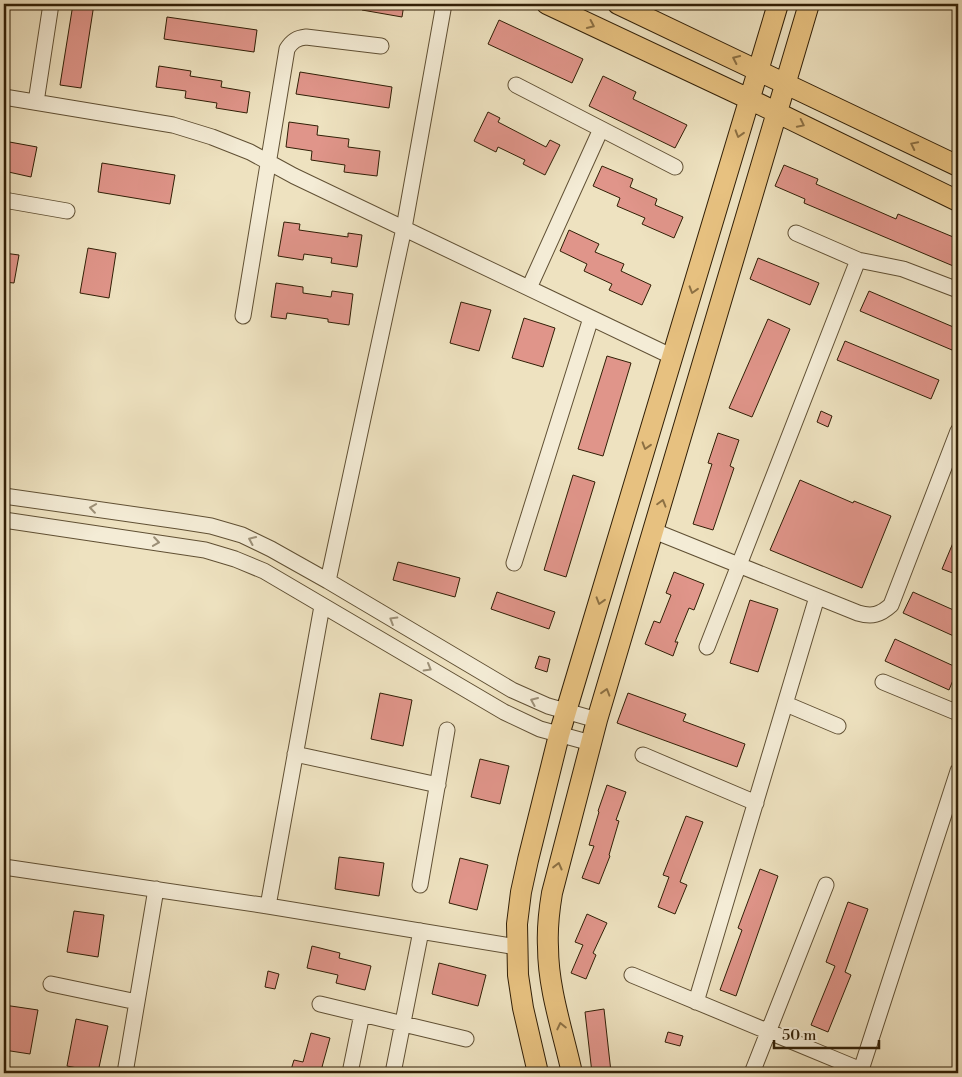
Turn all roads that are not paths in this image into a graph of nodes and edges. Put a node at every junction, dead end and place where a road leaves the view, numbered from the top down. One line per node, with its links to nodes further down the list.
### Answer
1 (51, 4): 13 (street)
2 (444, 4): 22 (street)
3 (547, 4): 12 (main road, one-way to 12)
4 (618, 4): 8 (main road, one-way to 4)
5 (778, 4): 8 (main road)
6 (809, 4): 9 (main road)
7 (381, 46): 16 (street)
8 (759, 70): 9 (main road); 12 (main road)
9 (786, 83): 14 (main road); 17 (main road, one-way to 9)
10 (516, 85): 15 (street)
11 (4, 98): 13 (street)
12 (749, 99): 14 (main road); 29 (main road, one-way to 29)
13 (36, 102): 16 (street)
14 (778, 113): 20 (main road, one-way to 20); 33 (main road, one-way to 14)
15 (600, 129): 18 (street); 25 (street)
16 (268, 162): 22 (street); 27 (street)
17 (958, 166)
18 (675, 167)
19 (4, 200): 21 (street)
20 (958, 201)
21 (67, 211)
22 (404, 228): 25 (street); 36 (street)
23 (796, 233): 24 (street)
24 (858, 260): 26 (street); 35 (street)
25 (529, 288): 28 (street)
26 (958, 290)
27 (244, 316)
28 (591, 318): 29 (street); 34 (street)
29 (673, 357): 42 (main road, one-way to 42)
30 (958, 431): 37 (street)
31 (4, 496): 36 (street, one-way to 31)
32 (4, 520): 38 (street, one-way to 38)
33 (654, 532): 35 (street); 44 (main road, one-way to 33)
34 (514, 563)
35 (739, 566): 37 (street); 39 (street)
36 (328, 581): 42 (street, one-way to 36)
37 (817, 597): 41 (street)
38 (322, 606): 47 (street, one-way to 47); 49 (street)
39 (707, 647)
40 (884, 682): 43 (street)
41 (786, 704): 45 (street); 53 (street)
42 (566, 712): 44 (street); 47 (main road)
43 (958, 713)
44 (597, 720): 48 (main road)
45 (838, 726)
46 (447, 730): 52 (street)
47 (560, 735): 48 (street); 60 (main road)
48 (591, 743): 75 (main road, one-way to 48)
49 (295, 754): 52 (street); 58 (street)
50 (643, 755): 53 (street)
51 (958, 771): 70 (street)
52 (438, 785): 55 (street)
53 (756, 803): 64 (street)
54 (4, 867): 57 (street)
55 (420, 884)
56 (826, 885): 68 (street)
57 (156, 889): 58 (street); 63 (street)
58 (268, 906): 59 (street)
59 (420, 931): 60 (street); 67 (street)
60 (517, 947): 74 (main road)
61 (632, 975): 64 (street)
62 (51, 984): 63 (street)
63 (137, 1002): 71 (street)
64 (696, 1002): 68 (street)
65 (320, 1004): 66 (street)
66 (362, 1014): 67 (street); 72 (street)
67 (402, 1024): 69 (street); 73 (street)
68 (768, 1032): 70 (street); 76 (street)
69 (466, 1039)
70 (860, 1072)
71 (125, 1073)
72 (350, 1073)
73 (393, 1073)
74 (538, 1073)
75 (572, 1073)
76 (752, 1073)

